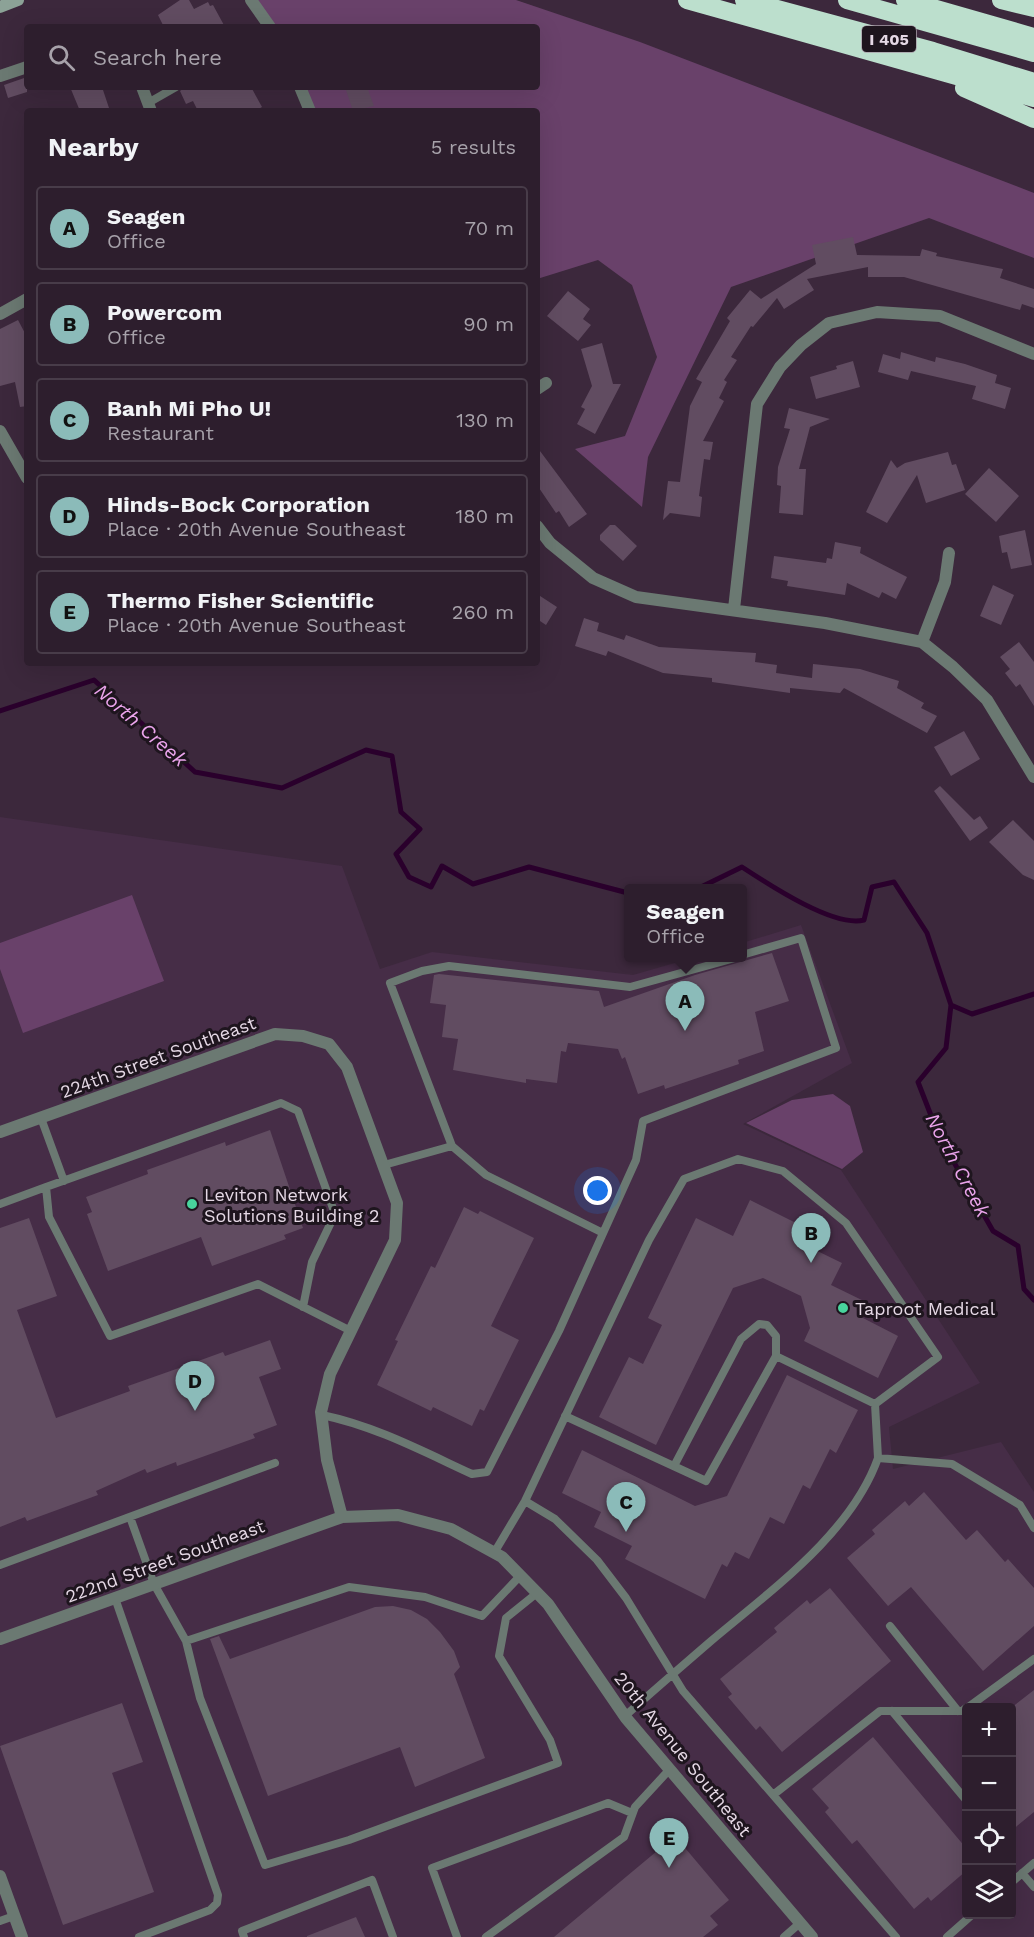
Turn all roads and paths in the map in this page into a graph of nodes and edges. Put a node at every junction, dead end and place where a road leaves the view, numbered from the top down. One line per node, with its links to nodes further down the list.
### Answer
1 (18, 0): 8 (main road)
2 (251, 0): 10 (street)
3 (687, 0): 12 (highway, I 405)
4 (744, 0): 16 (highway, I 405)
5 (847, 0): 13 (highway, I 405)
6 (905, 0): 11 (highway, I 405)
7 (1001, 0): 9 (highway)
8 (0, 7)
9 (1034, 8)
10 (268, 24)
11 (1034, 37)
12 (873, 51): 20 (highway, I 405); 23 (highway)
13 (1034, 53)
14 (24, 68): 15 (street)
15 (0, 76)
16 (1034, 81)
17 (143, 90): 21 (street)
18 (172, 90): 21 (lane)
19 (301, 90): 22 (street)
20 (1034, 98)
21 (150, 107)
22 (309, 108)
23 (1034, 119)
24 (24, 301): 25 (street)
25 (0, 314)
26 (1034, 354): 31 (street)
27 (0, 431): 28 (street)
28 (24, 473)
29 (540, 530): 31 (street)
30 (949, 553): 32 (street)
31 (734, 609): 32 (street)
32 (922, 642): 33 (street)
33 (1034, 777)
34 (747, 954): 43 (lane)
35 (718, 962): 38 (lane)
36 (40, 1118): 37 (street, 224th Street Southeast); 39 (street, 224th Street Southeast); 40 (lane)
37 (0, 1131)
38 (452, 1146): 39 (lane); 43 (lane)
39 (384, 1165): 45 (street)
40 (64, 1181): 41 (lane); 44 (lane)
41 (46, 1187): 42 (lane); 44 (lane)
42 (0, 1204)
43 (603, 1233): 48 (lane)
44 (303, 1307): 45 (lane)
45 (351, 1331): 48 (street)
46 (776, 1356): 47 (lane); 52 (lane); 52 (lane)
47 (875, 1404): 49 (lane); 50 (lane)
48 (322, 1415): 55 (street)
49 (565, 1416): 52 (lane); 53 (lane)
50 (878, 1458): 56 (lane); 67 (lane)
51 (274, 1463): 54 (lane)
52 (674, 1466)
53 (525, 1501): 57 (lane); 67 (lane)
54 (130, 1517): 58 (lane); 60 (lane)
55 (342, 1517): 57 (street, 20th Avenue Southeast); 60 (street, 222nd Street Southeast)
56 (1034, 1528)
57 (494, 1553): 59 (street, 20th Avenue Southeast)
58 (0, 1565)
59 (520, 1576): 61 (street, 20th Avenue Southeast); 65 (lane)
60 (154, 1584): 62 (street, 222nd Street Southeast); 65 (lane)
61 (537, 1593): 65 (lane); 72 (street, 20th Avenue Southeast)
62 (115, 1598): 64 (street, 222nd Street Southeast); 88 (lane)
63 (890, 1626): 71 (lane)
64 (0, 1639)
65 (186, 1641)
66 (1034, 1659): 68 (lane)
67 (672, 1674): 72 (lane); 74 (lane)
68 (974, 1703)
69 (962, 1710): 71 (lane)
70 (892, 1711): 71 (lane); 74 (lane); 75 (lane)
71 (958, 1711)
72 (625, 1716): 73 (street, 20th Avenue Southeast)
73 (670, 1769): 76 (lane); 85 (street, 20th Avenue Southeast)
74 (773, 1795): 94 (lane)
75 (962, 1795)
76 (632, 1814): 86 (lane); 91 (lane)
77 (1034, 1863): 78 (lane)
78 (1022, 1873): 80 (lane); 81 (lane)
79 (0, 1876): 82 (street)
80 (1016, 1878)
81 (1034, 1887)
82 (14, 1916): 84 (lane); 87 (street)
83 (967, 1919): 95 (lane)
84 (0, 1921)
85 (800, 1923): 92 (lane); 93 (street, 20th Avenue Southeast)
86 (489, 1936)
87 (22, 1937)
88 (139, 1937)
89 (244, 1937): 90 (lane)
90 (393, 1937)
91 (457, 1937)
92 (784, 1937)
93 (812, 1937)
94 (896, 1937)
95 (947, 1937)

